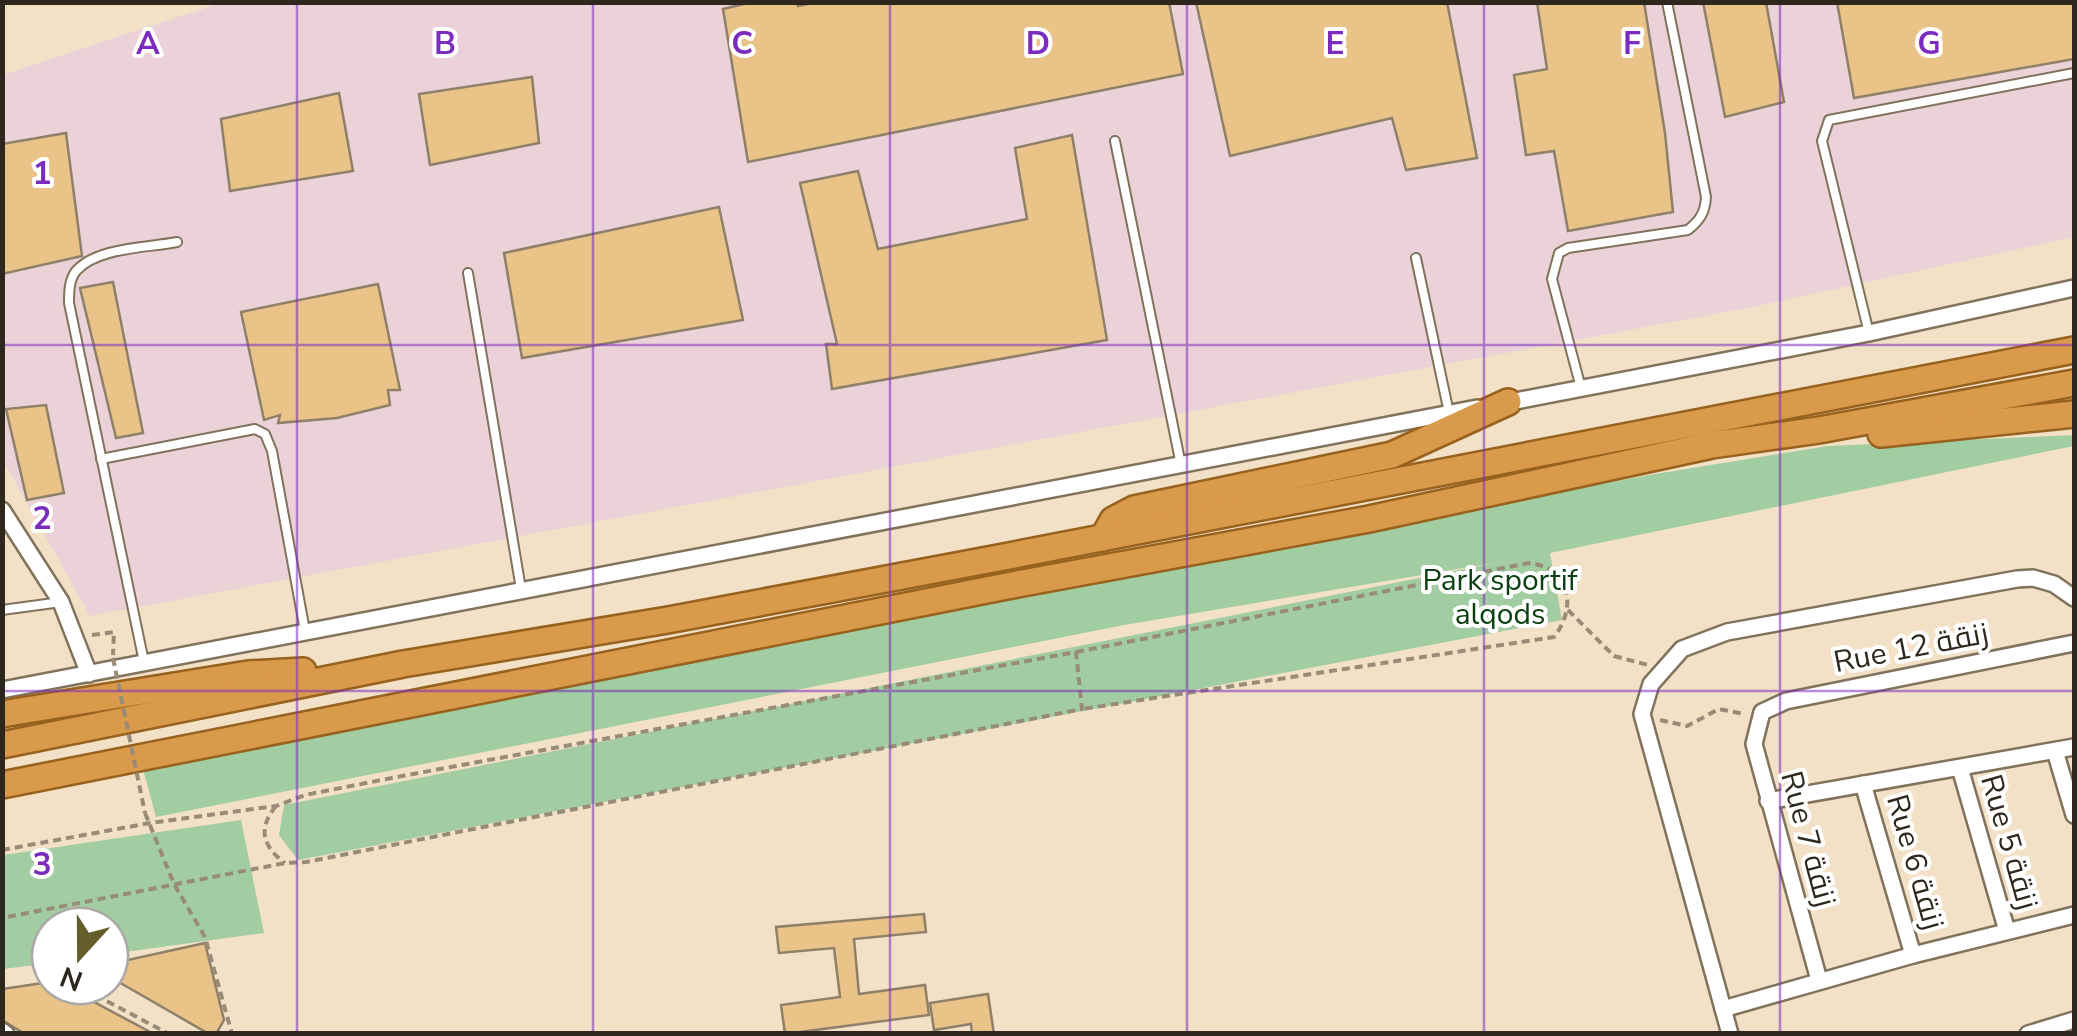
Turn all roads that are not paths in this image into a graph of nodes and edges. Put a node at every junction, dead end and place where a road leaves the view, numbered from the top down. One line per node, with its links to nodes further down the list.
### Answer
1 (1667, 2): 11 (lane)
2 (2074, 73): 8 (lane)
3 (1115, 141): 17 (lane)
4 (177, 242): 16 (lane)
5 (1416, 258): 13 (lane)
6 (468, 273): 20 (lane)
7 (2074, 288): 8 (street)
8 (1870, 332): 11 (street)
9 (2074, 350): 19 (highway)
10 (2074, 383): 15 (highway)
11 (1581, 388): 12 (street)
12 (1508, 402): 13 (street); 19 (highway)
13 (1449, 413): 17 (street)
14 (2074, 414): 15 (highway)
15 (1712, 445): 37 (highway)
16 (100, 459): 24 (lane); 26 (lane)
17 (1182, 465): 20 (street)
18 (2, 510): 22 (street)
19 (1103, 538): 27 (highway)
20 (521, 592): 24 (street)
21 (2074, 598): 44 (street)
22 (60, 602): 23 (lane); 28 (street)
23 (2, 610)
24 (306, 632): 26 (street)
25 (2074, 643): 31 (street, Rue 12 زنقة)
26 (144, 662): 28 (street)
27 (403, 664): 30 (highway); 32 (highway)
28 (89, 674): 29 (street)
29 (2, 690)
30 (2, 714)
31 (1760, 716): 38 (street, Rue 7 زنقة)
32 (2, 745)
33 (2074, 748): 34 (street)
34 (2055, 751): 35 (street); 39 (street)
35 (1960, 768): 36 (street); 41 (street, Rue 5 زنقة)
36 (1863, 784): 38 (street); 42 (street, Rue 6 زنقة)
37 (2, 785)
38 (1768, 801): 43 (street, Rue 7 زنقة)
39 (2074, 815)
40 (2074, 916): 41 (street)
41 (2006, 931): 42 (street)
42 (1914, 955): 43 (street)
43 (1819, 980): 44 (street)
44 (1723, 1009): 46 (street)
45 (2074, 1020): 47 (street)
46 (1730, 1034)
47 (2028, 1034)

